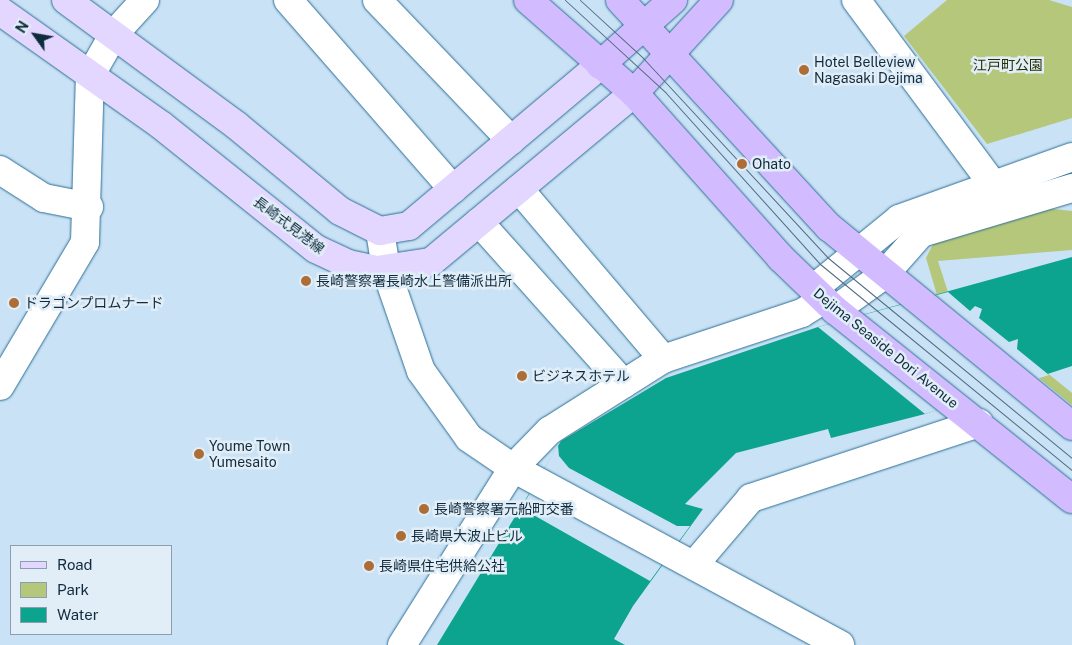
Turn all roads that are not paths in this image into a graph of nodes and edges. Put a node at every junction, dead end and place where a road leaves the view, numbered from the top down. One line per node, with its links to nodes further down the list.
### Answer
1 (66, 0): 12 (main road)
2 (145, 0): 12 (street)
3 (288, 0): 22 (street)
4 (377, 0): 17 (street)
5 (528, 0): 14 (highway, Dejima Seaside Dori Avenue)
6 (620, 0): 11 (highway)
7 (673, 0): 11 (highway)
8 (720, 0): 13 (highway)
9 (856, 0): 20 (street)
10 (0, 11): 15 (main road, 長崎式見港線)
11 (646, 24): 13 (highway); 14 (highway)
12 (114, 34): 15 (street); 26 (main road)
13 (672, 52): 16 (highway); 27 (highway)
14 (600, 64): 16 (highway, Dejima Seaside Dori Avenue); 17 (main road)
15 (90, 76): 24 (street); 28 (main road, 長崎式見港線)
16 (634, 93): 23 (main road, 長崎式見港線); 30 (highway, Dejima Seaside Dori Avenue)
17 (511, 140): 22 (main road)
18 (1072, 157): 20 (street)
19 (0, 170): 24 (street)
20 (992, 184): 27 (street)
21 (1072, 188): 29 (street)
22 (453, 189): 26 (main road)
23 (519, 189): 25 (main road, 長崎式見港線); 31 (street)
24 (89, 207): 33 (street)
25 (479, 222): 28 (main road, 長崎式見港線); 32 (street)
26 (380, 231): 28 (street)
27 (860, 254): 29 (highway); 30 (street)
28 (386, 270): 36 (street)
29 (884, 275): 30 (street); 35 (highway)
30 (830, 304): 31 (street); 34 (highway, Dejima Seaside Dori Avenue)
31 (663, 359): 32 (street)
32 (624, 384): 36 (street)
33 (0, 386)
34 (979, 423): 37 (highway, Dejima Seaside Dori Avenue); 38 (street)
35 (1072, 426)
36 (513, 468): 38 (street); 39 (street)
37 (1072, 499)
38 (685, 561): 40 (street)
39 (402, 645)
40 (840, 645)

